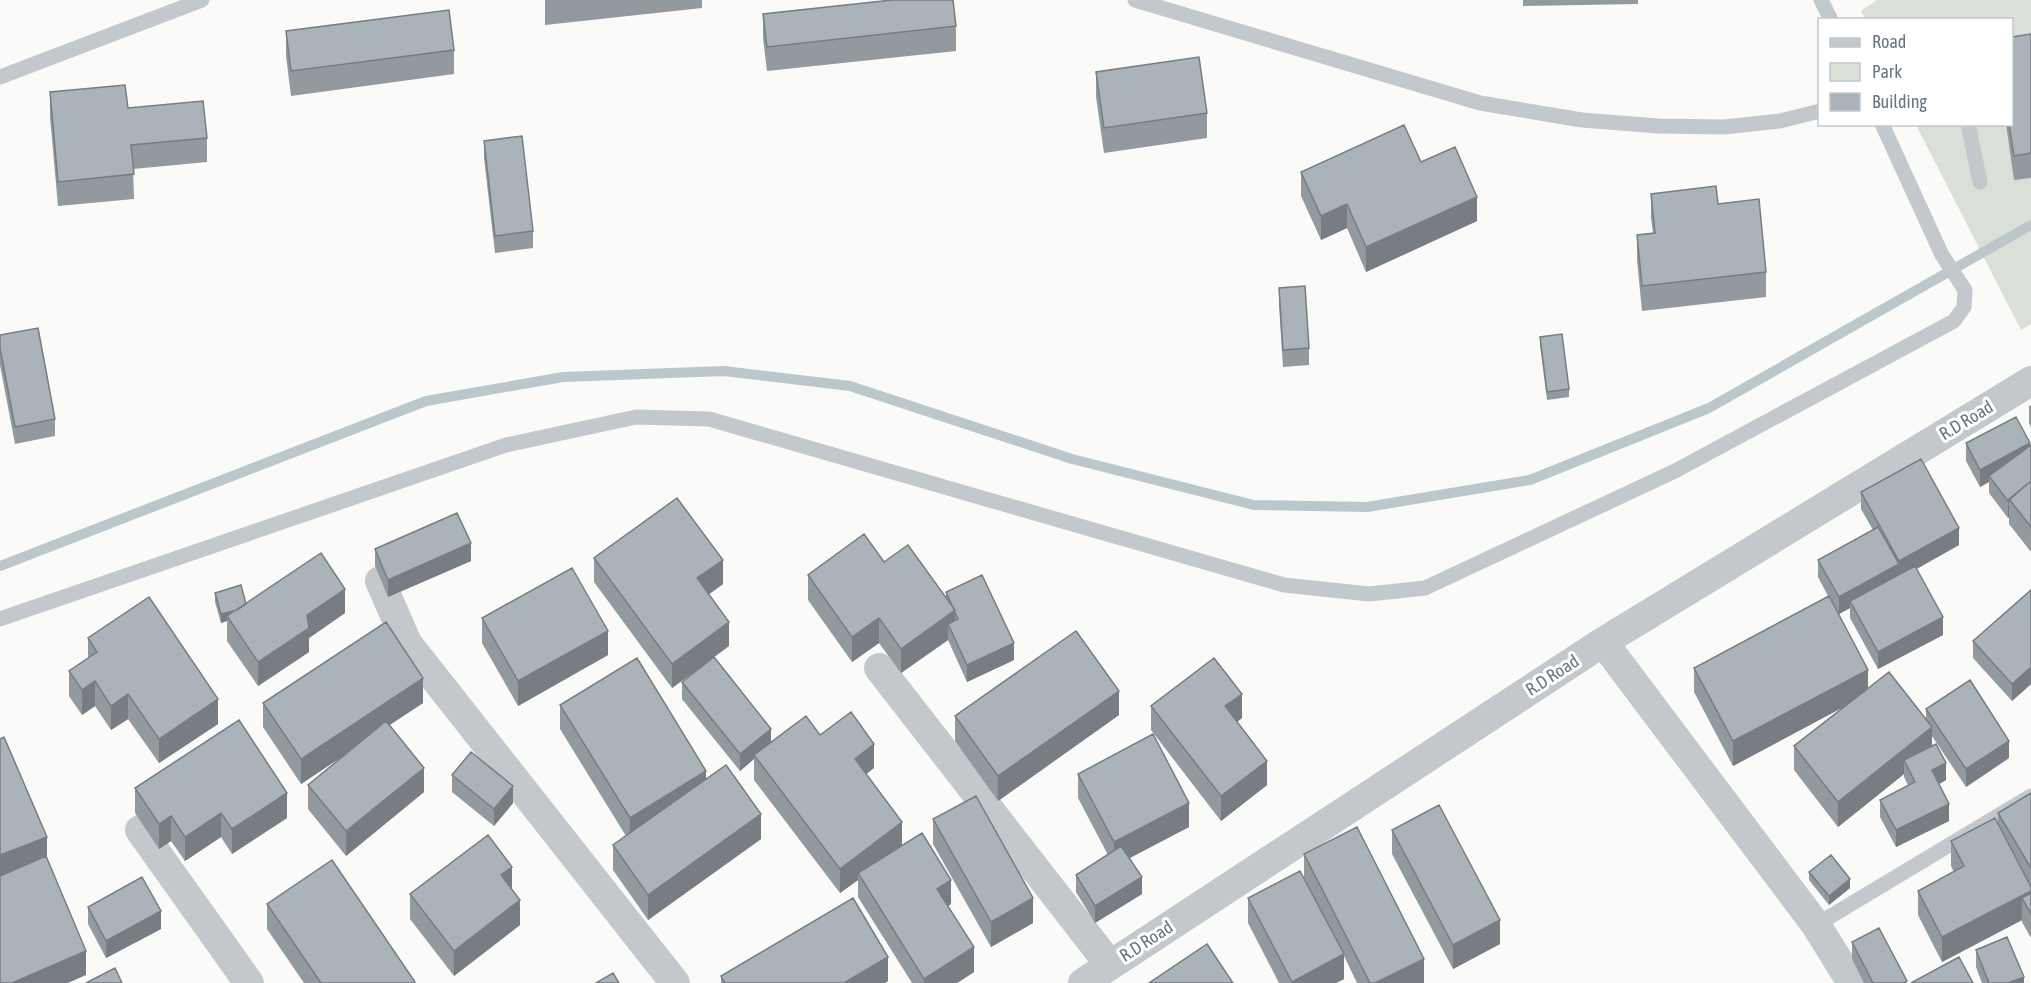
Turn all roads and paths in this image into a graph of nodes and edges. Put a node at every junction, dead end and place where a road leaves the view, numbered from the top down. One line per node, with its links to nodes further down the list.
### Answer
1 (202, 0): 5 (lane)
2 (1135, 0): 6 (lane)
3 (1821, 0): 4 (lane)
4 (1830, 18)
5 (0, 77)
6 (1818, 112)
7 (1883, 126): 12 (lane)
8 (1968, 126): 9 (lane)
9 (1980, 182)
10 (2031, 381): 13 (street, R.D Road)
11 (380, 581): 20 (street)
12 (0, 619)
13 (1603, 642): 17 (street); 18 (street, R.D Road)
14 (879, 668): 18 (street)
15 (2031, 796): 17 (lane)
16 (140, 830): 19 (street)
17 (1816, 925): 22 (street)
18 (1110, 964): 21 (street, R.D Road)
19 (249, 983)
20 (675, 983)
21 (1083, 983)
22 (1852, 983)

